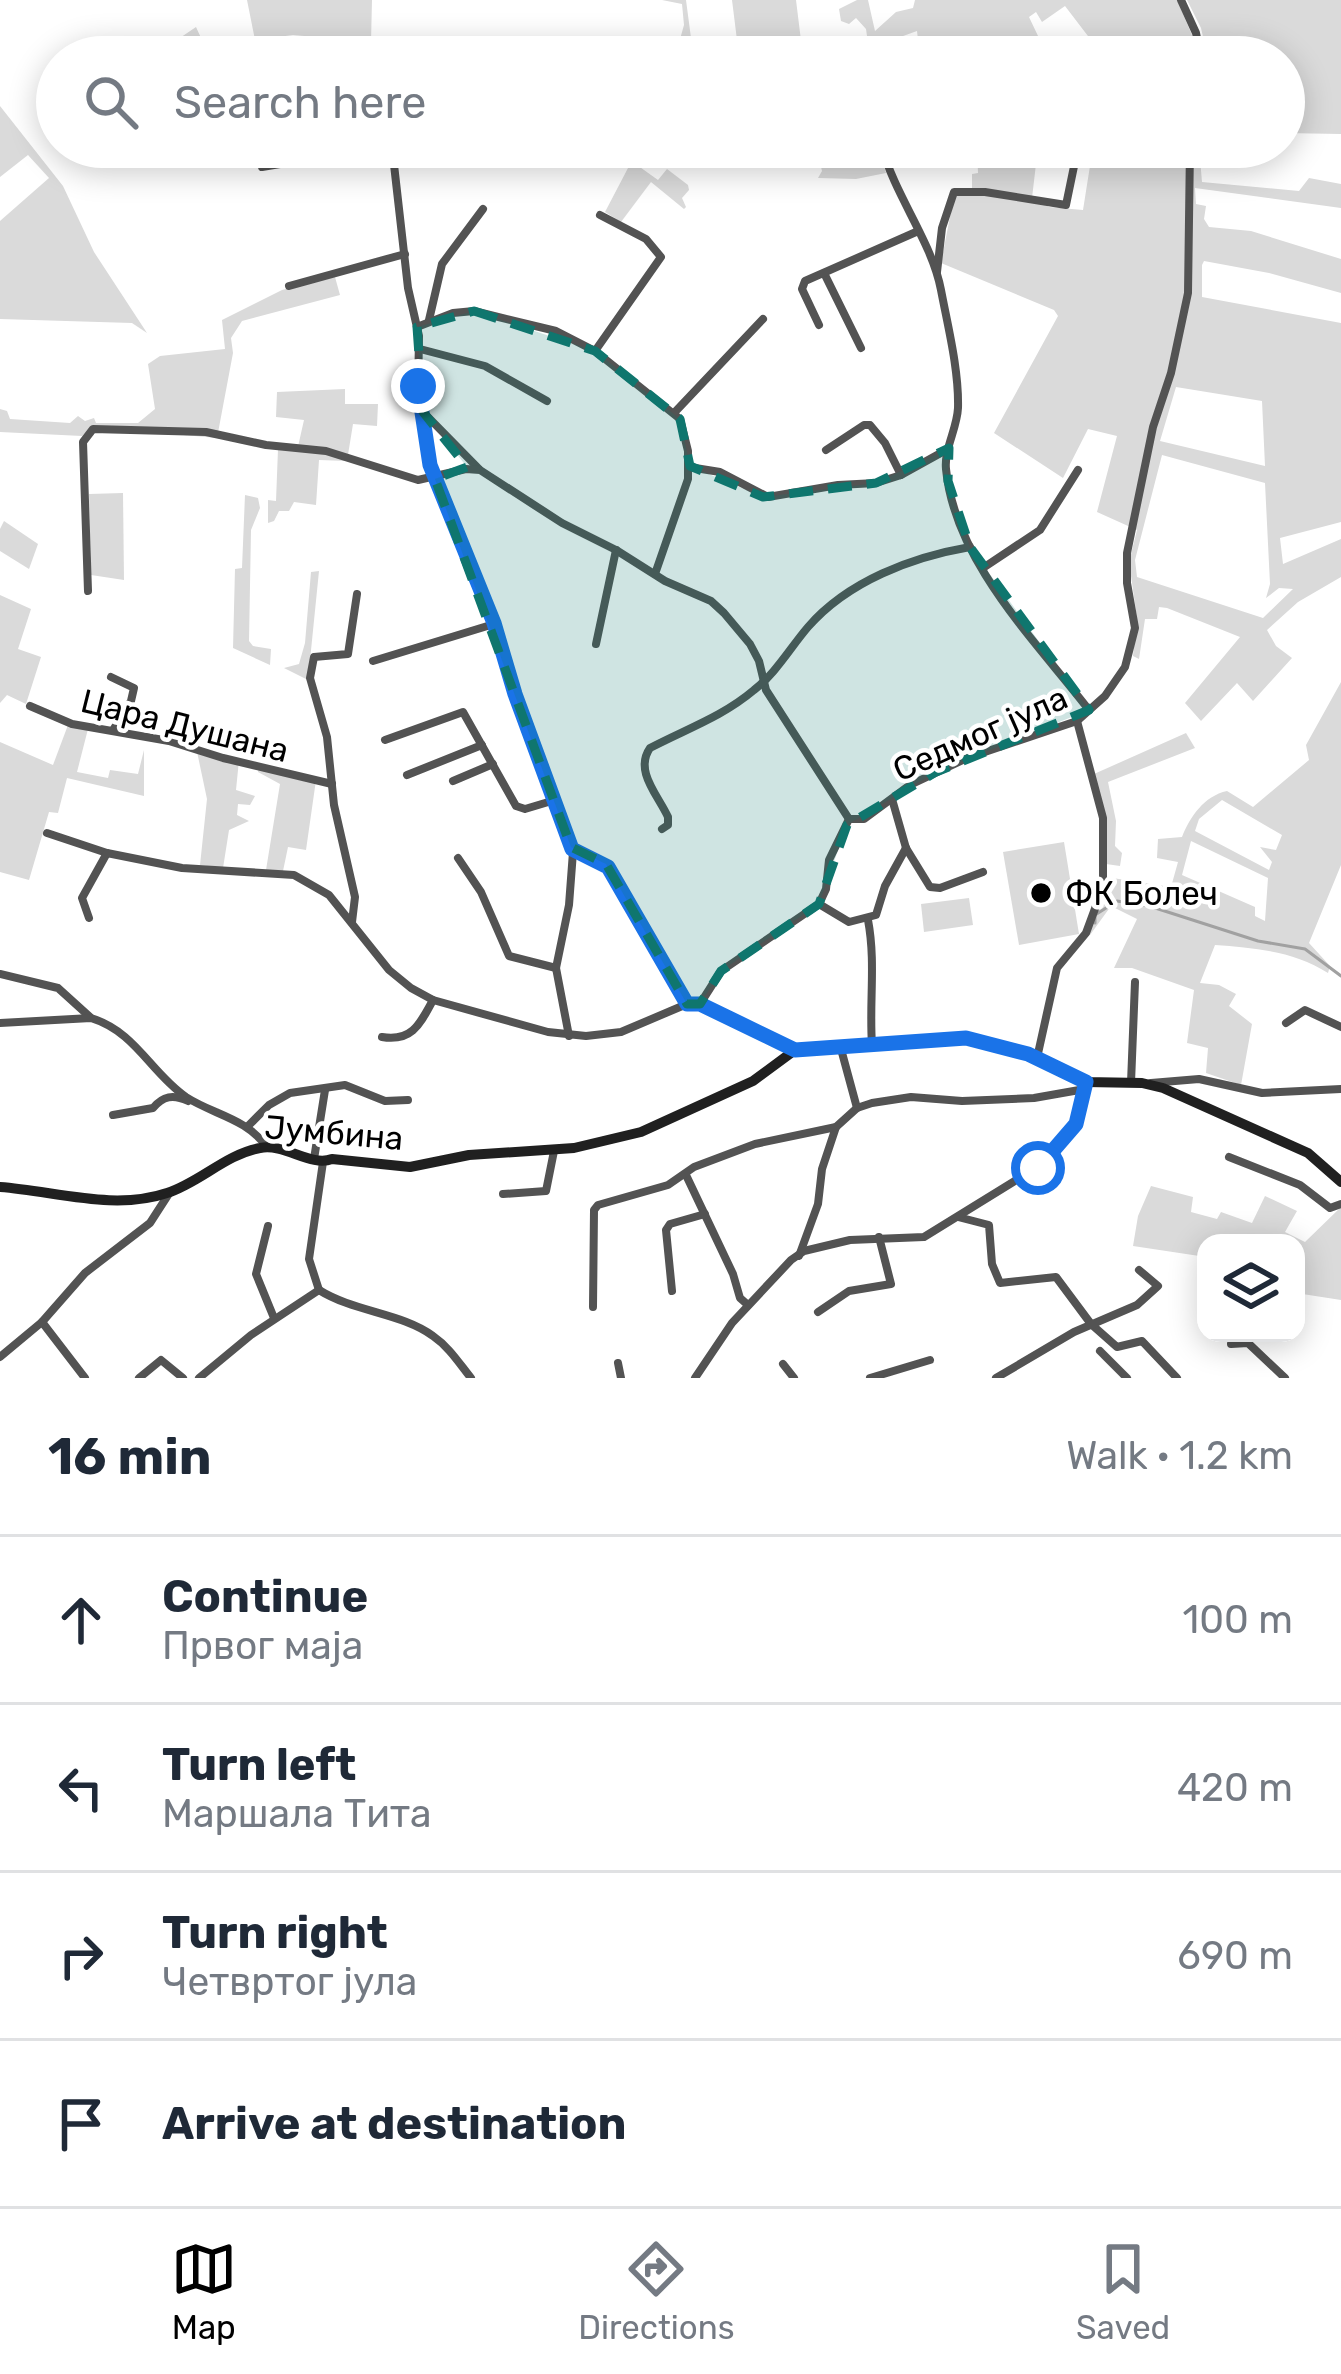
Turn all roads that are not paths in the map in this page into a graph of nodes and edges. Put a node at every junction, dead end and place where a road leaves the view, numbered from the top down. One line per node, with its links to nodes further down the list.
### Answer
1 (1180, 0): 2 (street)
2 (1197, 36)
3 (395, 168): 10 (street)
4 (888, 168): 9 (street)
5 (1074, 168): 12 (street)
6 (1190, 168): 43 (street, Седмог јула)
7 (483, 209): 15 (street)
8 (600, 214): 20 (street)
9 (916, 232): 11 (street); 12 (street)
10 (405, 254): 13 (street); 17 (street)
11 (824, 273): 16 (street); 18 (street)
12 (936, 273): 24 (street)
13 (290, 286)
14 (763, 319): 23 (street)
15 (429, 322): 17 (street); 20 (street)
16 (819, 325)
17 (417, 327): 19 (street)
18 (861, 348)
19 (420, 349): 21 (street); 22 (street)
20 (595, 351): 23 (street)
21 (547, 401)
22 (423, 412): 27 (street); 30 (street)
23 (674, 413): 26 (street)
24 (949, 448): 29 (street); 31 (street)
25 (826, 450): 29 (street)
26 (689, 467): 29 (street); 34 (street)
27 (480, 470): 30 (street); 32 (street)
28 (1078, 470): 33 (street)
29 (901, 475)
30 (435, 479): 35 (street); 37 (street)
31 (970, 547): 33 (street); 41 (street)
32 (616, 550): 34 (street); 38 (street)
33 (982, 568): 43 (street)
34 (655, 574): 41 (street)
35 (88, 591)
36 (357, 594): 51 (street)
37 (494, 623): 39 (street); 53 (street)
38 (596, 644)
39 (374, 661)
40 (111, 676): 45 (street)
41 (763, 682): 54 (street); 55 (street)
42 (30, 706): 45 (street, Цара Душана)
43 (1089, 710): 44 (street, Седмог јула)
44 (1077, 722): 52 (street, Седмог јула); 81 (street)
45 (112, 730): 51 (street, Цара Душана)
46 (385, 740): 47 (street)
47 (482, 745): 48 (street); 49 (street)
48 (493, 764): 50 (street); 53 (street)
49 (407, 775)
50 (453, 781)
51 (332, 784): 65 (street)
52 (892, 799): 54 (street, Седмог јула); 57 (street)
53 (555, 800): 58 (street)
54 (849, 819): 62 (street)
55 (662, 829)
56 (47, 833): 59 (street)
57 (906, 848): 61 (street); 64 (street)
58 (574, 851): 66 (street); 70 (street)
59 (107, 854): 63 (street); 65 (street)
60 (458, 858): 66 (street)
61 (983, 872)
62 (819, 904): 64 (street); 71 (street)
63 (89, 918)
64 (868, 920): 78 (street)
65 (352, 923): 69 (street)
66 (556, 968): 76 (street)
67 (0, 974): 72 (street)
68 (1135, 982): 83 (street)
69 (433, 1000): 76 (street); 77 (street)
70 (687, 1004): 71 (street); 76 (street)
71 (700, 1004): 80 (street)
72 (91, 1018): 73 (street); 89 (street)
73 (0, 1023)
74 (1286, 1023): 75 (street)
75 (1341, 1027)
76 (569, 1036)
77 (382, 1037)
78 (872, 1045): 79 (street); 81 (street)
79 (841, 1049): 80 (street); 90 (street)
80 (795, 1050): 95 (street, Јумбина)
81 (1037, 1058): 85 (street)
82 (1341, 1073): 86 (street)
83 (1131, 1083): 84 (street); 85 (street)
84 (1150, 1084): 86 (street); 99 (street)
85 (1086, 1085): 90 (street); 105 (street)
86 (1339, 1089)
87 (325, 1090): 88 (street); 92 (street); 97 (street)
88 (408, 1100)
89 (195, 1101): 91 (street); 92 (street)
90 (857, 1108): 93 (street)
91 (113, 1114)
92 (248, 1126): 94 (street)
93 (836, 1127): 98 (street); 108 (street)
94 (267, 1147): 97 (street, Јумбина); 101 (street, Јумбина)
95 (554, 1151): 97 (street, Јумбина); 102 (street)
96 (1229, 1157): 103 (street)
97 (319, 1161): 110 (street)
98 (686, 1175): 104 (street); 113 (street)
99 (1341, 1182)
100 (0, 1187): 101 (street, Јумбина)
101 (170, 1192): 116 (street)
102 (503, 1194)
103 (1341, 1204)
104 (705, 1214): 111 (street); 112 (street)
105 (956, 1216): 107 (street); 117 (street)
106 (268, 1226): 115 (street)
107 (879, 1238): 108 (street); 114 (street)
108 (799, 1257): 112 (street)
109 (1139, 1270): 117 (street)
110 (319, 1290): 115 (street); 128 (street)
111 (672, 1291)
112 (748, 1305): 130 (street)
113 (593, 1307)
114 (818, 1312)
115 (274, 1318): 127 (street)
116 (42, 1322): 120 (street); 124 (street)
117 (1091, 1324): 133 (street); 135 (street)
118 (1232, 1344): 136 (street)
119 (1100, 1351): 134 (street)
120 (0, 1357)
121 (930, 1360): 132 (street)
122 (619, 1363): 129 (street)
123 (783, 1364): 131 (street)
124 (85, 1378)
125 (139, 1378): 126 (street)
126 (183, 1378)
127 (199, 1378)
128 (471, 1378)
129 (621, 1378)
130 (695, 1378)
131 (794, 1378)
132 (870, 1378)
133 (995, 1378)
134 (1127, 1378)
135 (1178, 1378)
136 (1285, 1378)

